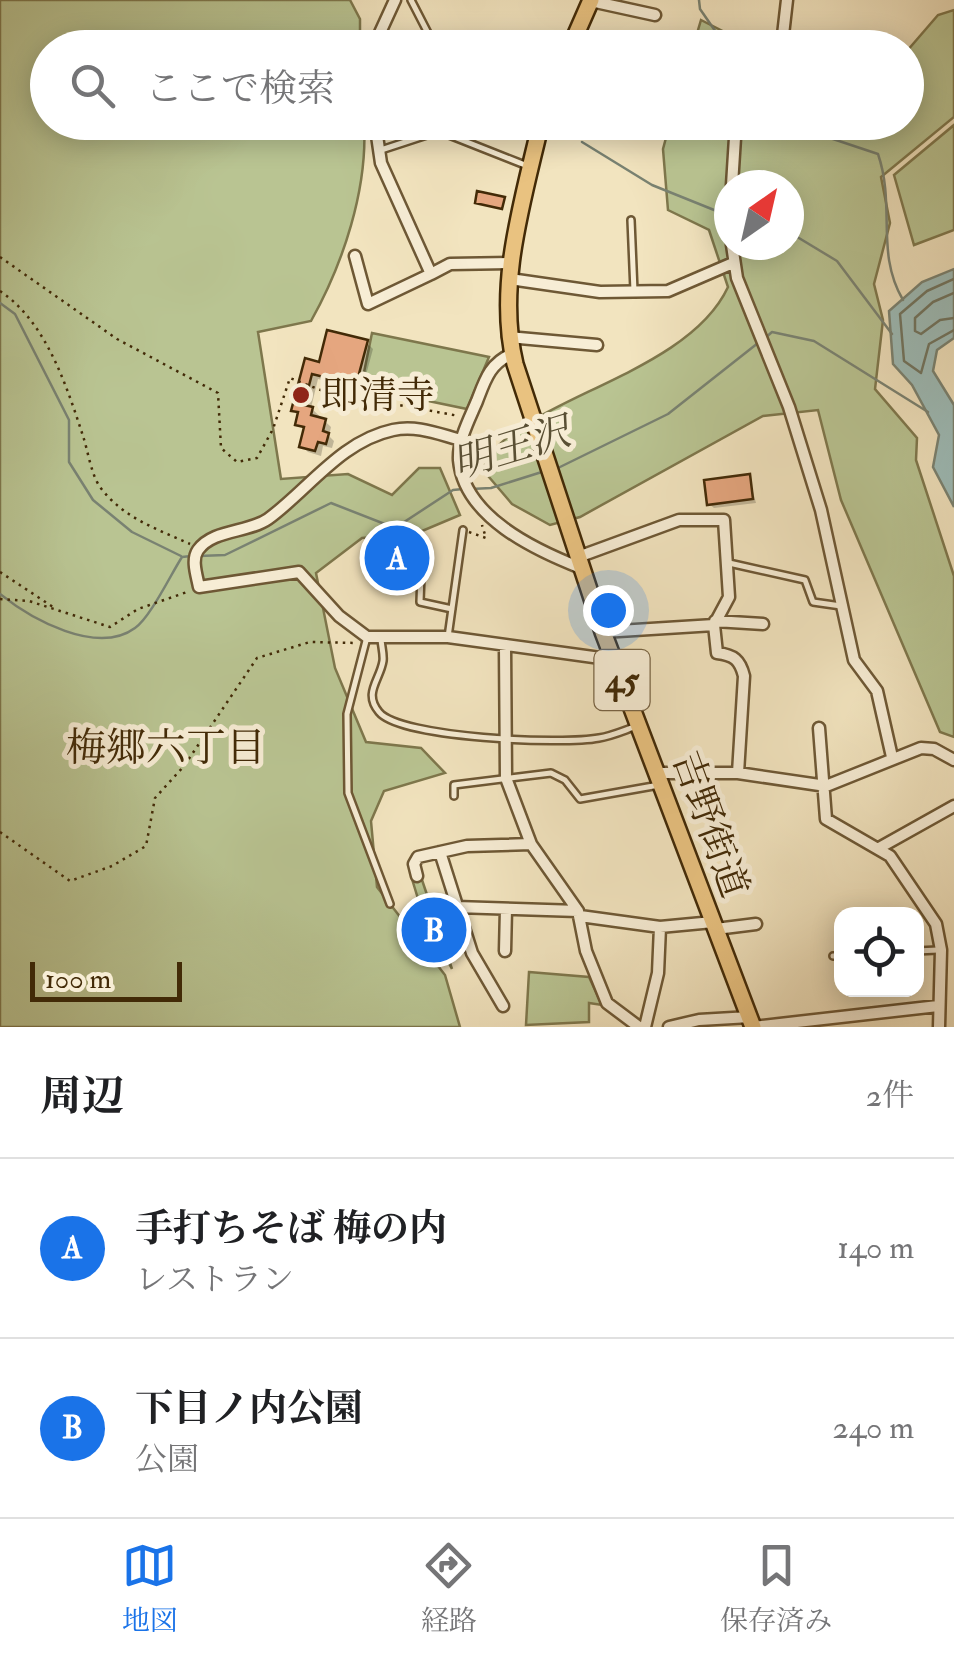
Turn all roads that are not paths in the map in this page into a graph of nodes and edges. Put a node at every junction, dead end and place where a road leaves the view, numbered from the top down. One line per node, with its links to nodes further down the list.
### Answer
1 (395, 0): 6 (street)
2 (411, 0): 7 (lane)
3 (591, 0): 5 (street); 8 (main road)
4 (787, 0): 9 (street)
5 (654, 15)
6 (381, 30)
7 (427, 30)
8 (578, 30)
9 (783, 30)
10 (377, 140): 15 (street)
11 (412, 140): 15 (lane)
12 (462, 140): 16 (lane)
13 (538, 140): 16 (main road, 吉野街道 / 45)
14 (735, 140): 17 (street)
15 (378, 151): 23 (street)
16 (531, 167): 22 (main road, 吉野街道 / 45)
17 (733, 170)
18 (632, 220): 24 (lane)
19 (355, 256): 23 (street)
20 (733, 260): 21 (street)
21 (733, 264): 24 (street); 33 (street)
22 (511, 271): 23 (street); 24 (street); 25 (main road, 吉野街道 / 45)
23 (431, 274)
24 (634, 291)
25 (508, 337): 26 (street); 27 (main road, 吉野街道 / 45)
26 (597, 346)
27 (512, 354): 28 (street); 30 (main road, 吉野街道 / 45)
28 (461, 440): 30 (street); 38 (street)
29 (463, 530): 34 (lane)
30 (580, 562): 31 (street); 37 (main road, 吉野街道 / 45)
31 (728, 563): 33 (lane); 35 (street)
32 (421, 574): 34 (lane)
33 (844, 606): 46 (street)
34 (452, 608): 40 (lane)
35 (714, 623): 36 (street); 37 (street); 48 (street)
36 (763, 624)
37 (603, 632): 42 (main road, 吉野街道 / 45)
38 (366, 637): 39 (street); 58 (lane)
39 (380, 637): 40 (street); 45 (lane)
40 (448, 637): 41 (street)
41 (505, 647): 42 (street); 45 (street)
42 (614, 660): 43 (main road, 吉野街道 / 45)
43 (640, 725): 45 (lane); 50 (main road, 吉野街道 / 45)
44 (819, 728): 51 (street)
45 (504, 739): 49 (street)
46 (892, 757): 47 (street); 51 (street)
47 (954, 760)
48 (738, 774): 50 (street); 51 (street)
49 (506, 778): 50 (lane); 52 (lane); 54 (street)
50 (660, 779): 63 (main road, 吉野街道 / 45)
51 (826, 786): 55 (street)
52 (454, 796)
53 (954, 806): 55 (street)
54 (531, 844): 56 (street); 61 (street)
55 (879, 848): 67 (street)
56 (440, 852): 57 (street); 59 (street)
57 (418, 876)
58 (390, 904)
59 (456, 907): 60 (street); 69 (street)
60 (506, 910): 61 (street); 65 (street)
61 (579, 914): 64 (street); 72 (street)
62 (756, 924): 63 (street)
63 (715, 925): 64 (street); 71 (main road, 吉野街道 / 45)
64 (660, 927): 72 (street)
65 (505, 951)
66 (924, 953): 67 (lane)
67 (940, 954): 68 (street); 70 (street)
68 (954, 956)
69 (502, 1006)
70 (938, 1006): 71 (street); 74 (street)
71 (751, 1022): 73 (street)
72 (642, 1027)
73 (669, 1027)
74 (938, 1027)

